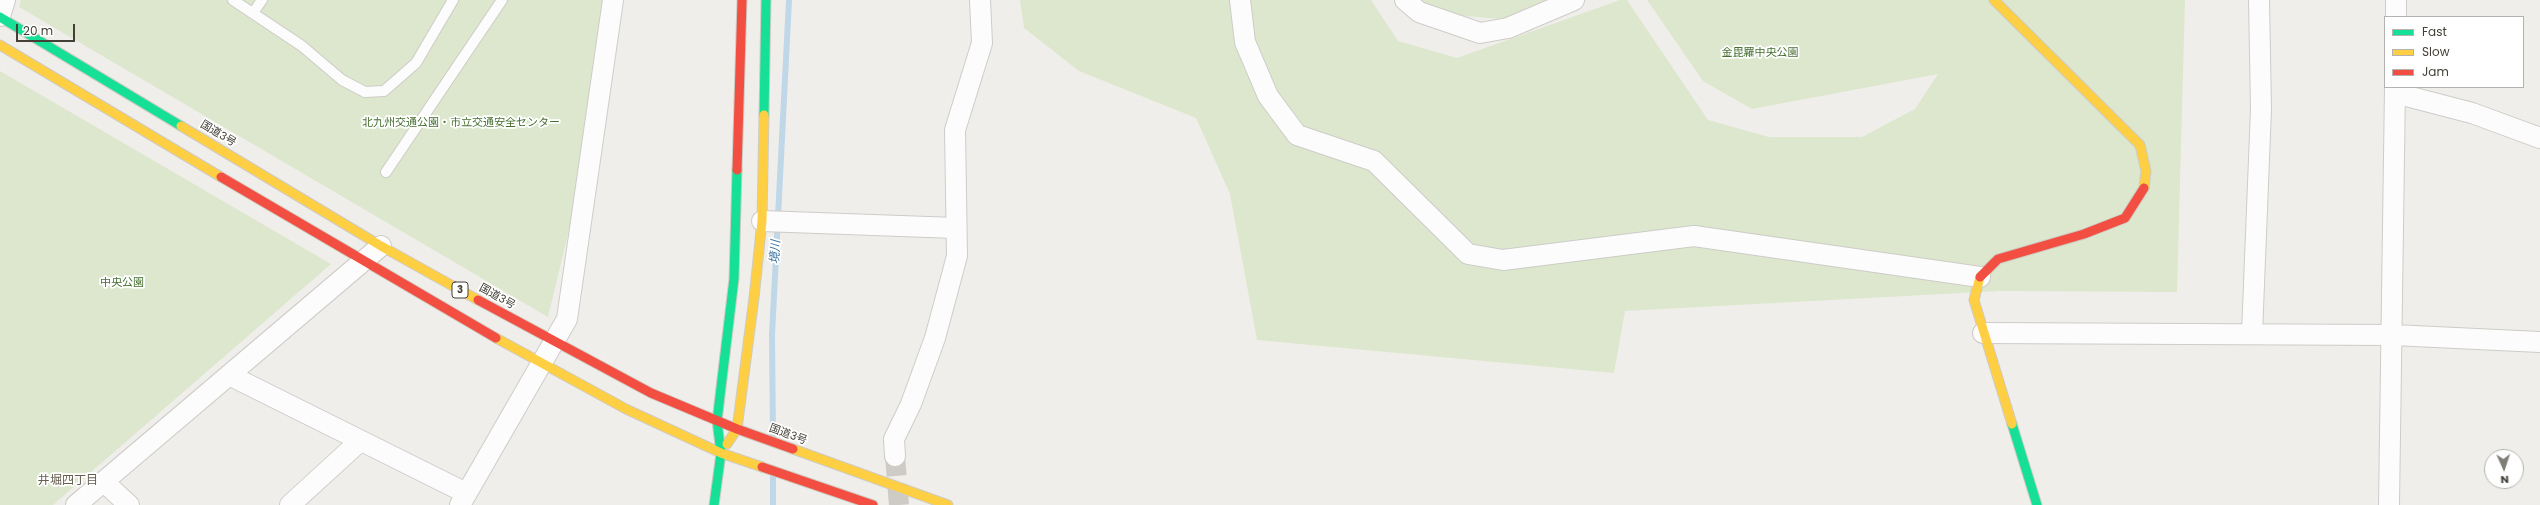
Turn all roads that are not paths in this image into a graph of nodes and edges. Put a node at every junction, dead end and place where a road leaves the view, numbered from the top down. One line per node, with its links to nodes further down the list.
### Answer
1 (5, 0): 17 (street)
2 (234, 0): 16 (lane)
3 (262, 0): 16 (lane)
4 (453, 0): 16 (lane)
5 (613, 0): 31 (street)
6 (742, 0): 35 (main road)
7 (766, 0): 23 (main road)
8 (980, 0): 24 (street)
9 (1240, 0): 27 (street)
10 (1405, 0): 11 (street)
11 (1574, 0)
12 (1994, 0): 27 (main road)
13 (2259, 0): 29 (street)
14 (2396, 0): 18 (street)
15 (498, 1): 22 (lane)
16 (252, 13)
17 (0, 16): 25 (main road, 国道3号 / 3)
18 (2396, 16)
19 (0, 45): 26 (main road, 3)
20 (2395, 90): 21 (street); 30 (street)
21 (2540, 138)
22 (386, 172)
23 (762, 221): 24 (street); 36 (main road)
24 (956, 228): 39 (street)
25 (381, 246): 26 (street); 31 (main road, 国道3号 / 3)
26 (363, 262): 33 (main road, 3); 34 (street)
27 (1980, 277): 28 (main road)
28 (1983, 333): 29 (street); 48 (main road)
29 (2252, 334): 30 (street)
30 (2393, 335): 32 (street); 49 (street)
31 (553, 342): 33 (street); 35 (main road, 国道3号 / 3)
32 (2540, 342)
33 (540, 363): 38 (main road, 3); 41 (street)
34 (229, 376): 37 (street); 40 (street)
35 (717, 421): 36 (main road, 国道3号 / 3); 38 (main road)
36 (737, 429): 38 (main road); 47 (main road, 国道3号 / 3)
37 (360, 441): 41 (street); 44 (street)
38 (721, 453): 45 (main road); 46 (main road, 3)
39 (895, 456)
40 (104, 482): 42 (street); 43 (street)
41 (463, 499)
42 (76, 505)
43 (129, 505)
44 (290, 505)
45 (714, 505)
46 (873, 505)
47 (948, 505)
48 (2036, 505)
49 (2389, 505)

